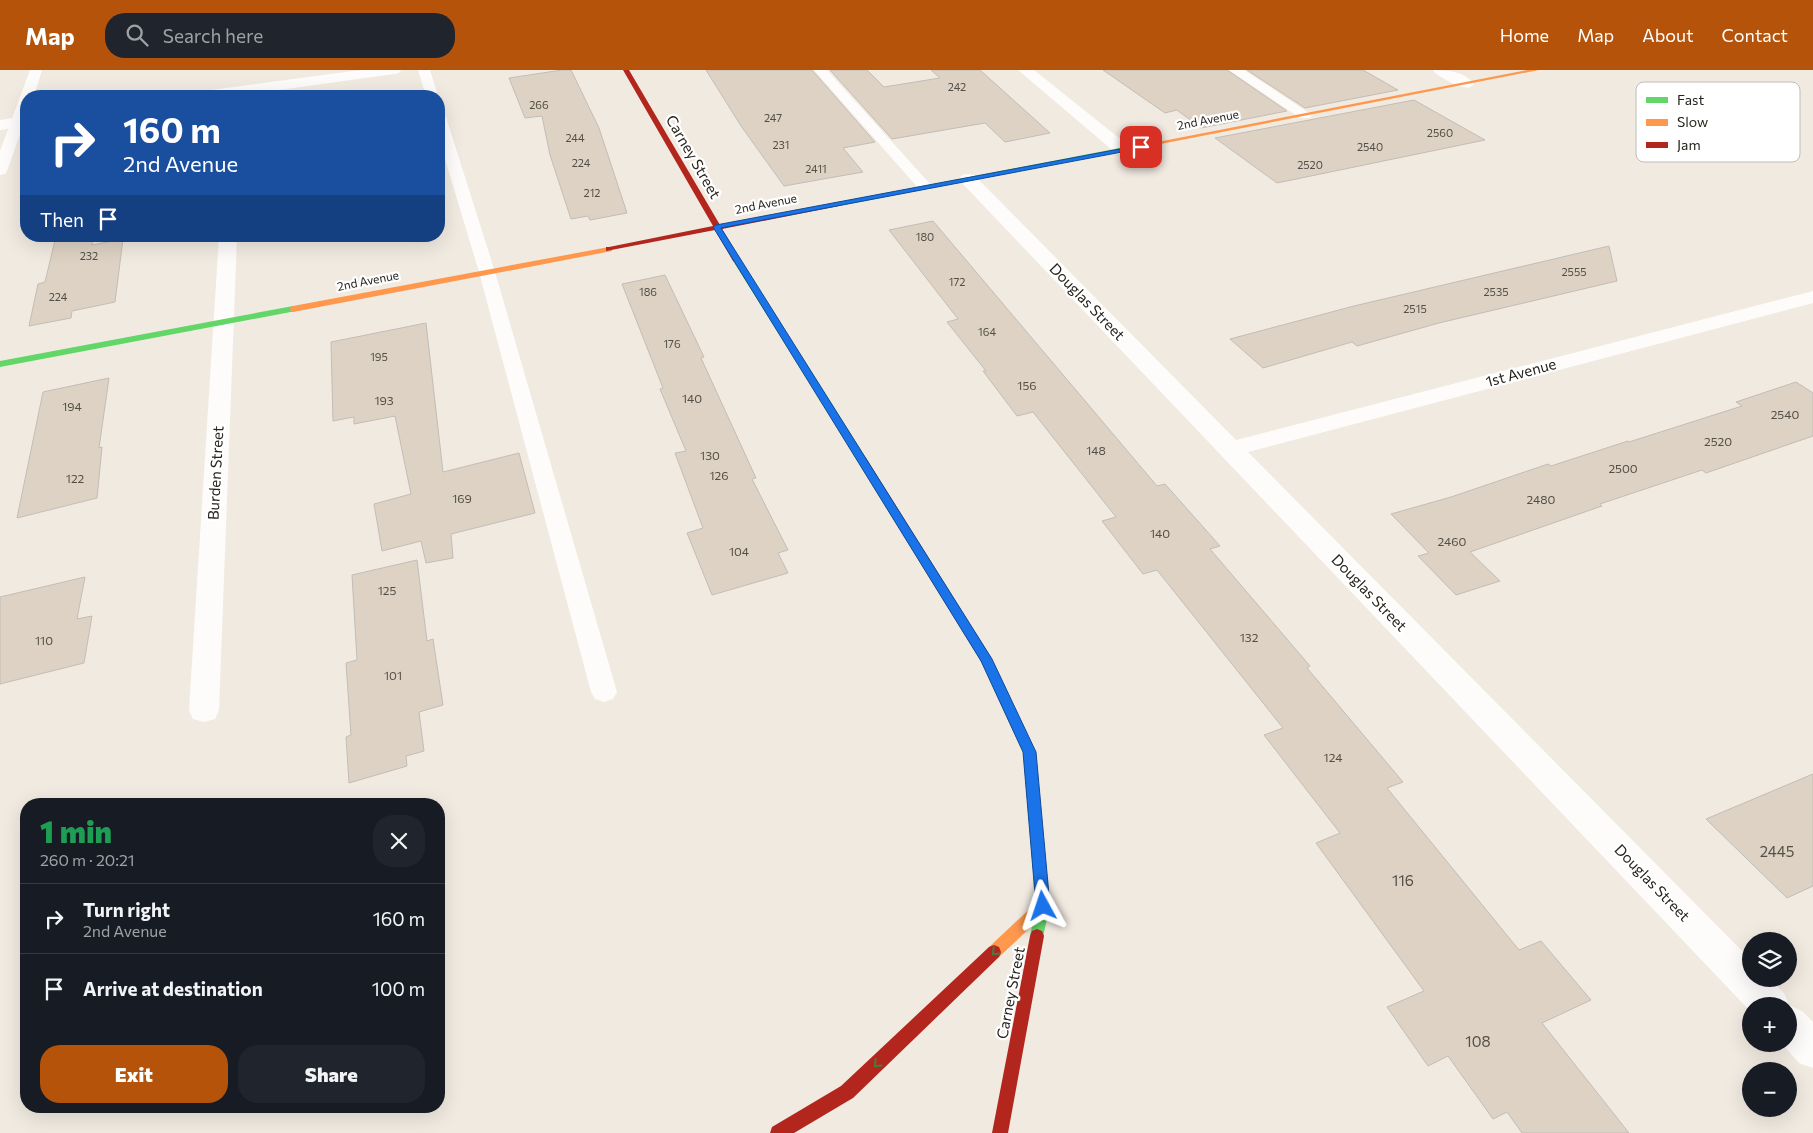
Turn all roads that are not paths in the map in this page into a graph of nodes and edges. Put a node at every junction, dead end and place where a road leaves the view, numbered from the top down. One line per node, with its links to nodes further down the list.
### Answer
1 (36, 70): 12 (lane)
2 (394, 70): 11 (street)
3 (424, 70): 13 (lane)
4 (626, 70): 23 (street, Carney Street)
5 (820, 70): 22 (lane)
6 (1025, 70): 19 (street)
7 (1235, 70): 14 (lane)
8 (1440, 70): 10 (street)
9 (1536, 70): 10 (street, 2nd Avenue)
10 (1466, 84): 14 (street, 2nd Avenue)
11 (235, 88)
12 (29, 90)
13 (430, 90)
14 (1305, 115): 19 (street, 2nd Avenue)
15 (20, 122): 16 (street)
16 (0, 125)
17 (20, 126): 20 (lane)
18 (445, 136): 25 (lane)
19 (1123, 150): 21 (street, 2nd Avenue)
20 (0, 170)
21 (968, 179): 22 (street, 2nd Avenue); 29 (street, Douglas Street)
22 (925, 187): 23 (street, 2nd Avenue)
23 (716, 227): 25 (street, 2nd Avenue); 32 (street, Carney Street)
24 (228, 242): 27 (street, Burden Street)
25 (487, 272): 27 (street, 2nd Avenue); 30 (lane)
26 (1813, 297): 29 (street, 1st Avenue)
27 (223, 322): 28 (street, 2nd Avenue); 31 (street, Burden Street)
28 (0, 364)
29 (1229, 449): 33 (street, Douglas Street)
30 (604, 692)
31 (204, 710)
32 (1043, 906): 36 (street, one-way to 36); 37 (street, Carney Street)
33 (1763, 997)
34 (1797, 1032): 35 (street)
35 (1813, 1049)
36 (778, 1133)
37 (1000, 1133)

